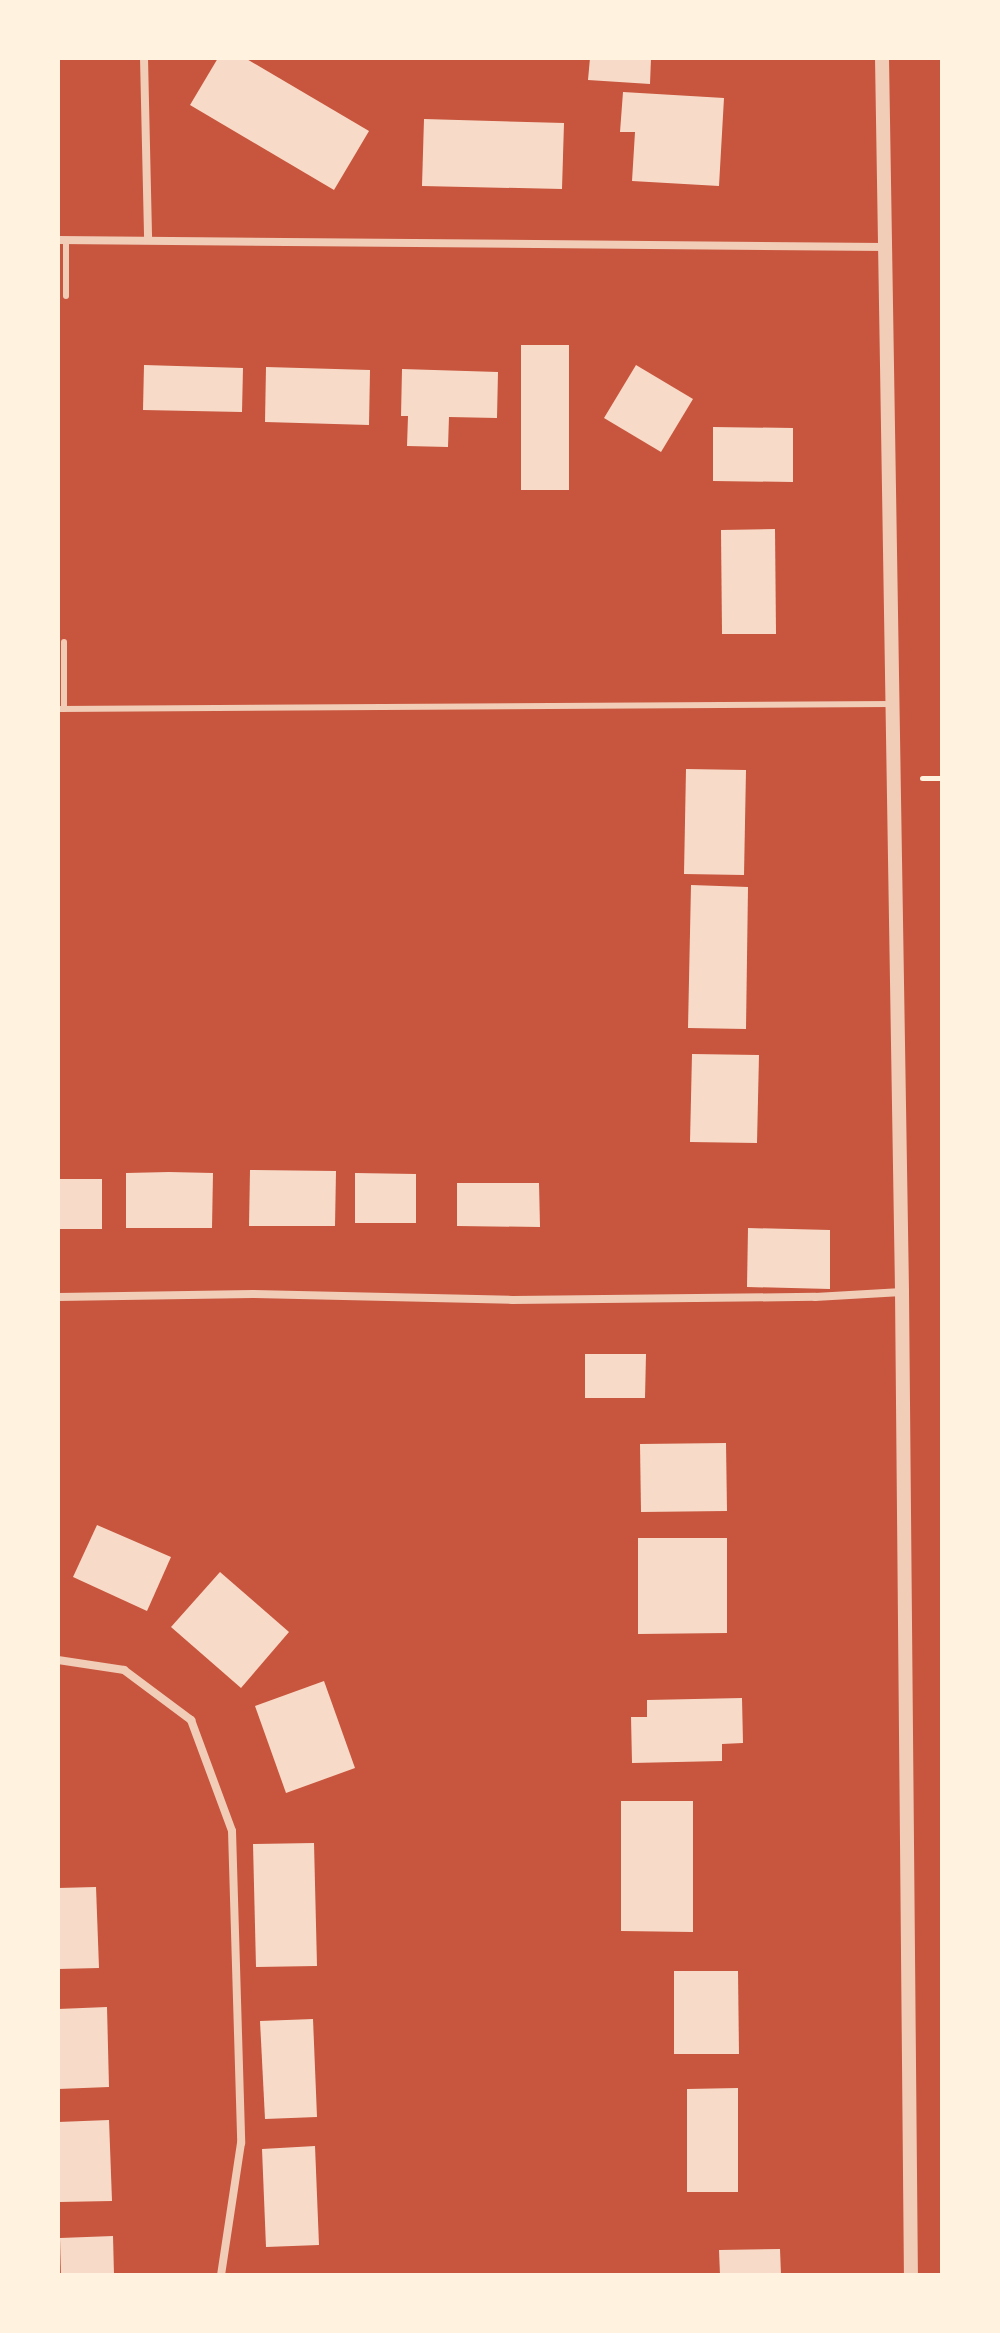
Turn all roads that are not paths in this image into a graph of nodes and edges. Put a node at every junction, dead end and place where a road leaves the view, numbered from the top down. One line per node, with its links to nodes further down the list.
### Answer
1 (144, 58): 4 (street)
2 (882, 58): 5 (street)
3 (62, 240): 4 (street); 6 (lane)
4 (148, 240): 5 (street)
5 (885, 247): 8 (street)
6 (66, 296)
7 (64, 642): 9 (lane)
8 (892, 704): 9 (lane); 10 (street)
9 (61, 709)
10 (902, 1292): 11 (street); 14 (street)
11 (58, 1297)
12 (58, 1660): 13 (street)
13 (221, 2275)
14 (911, 2275)

